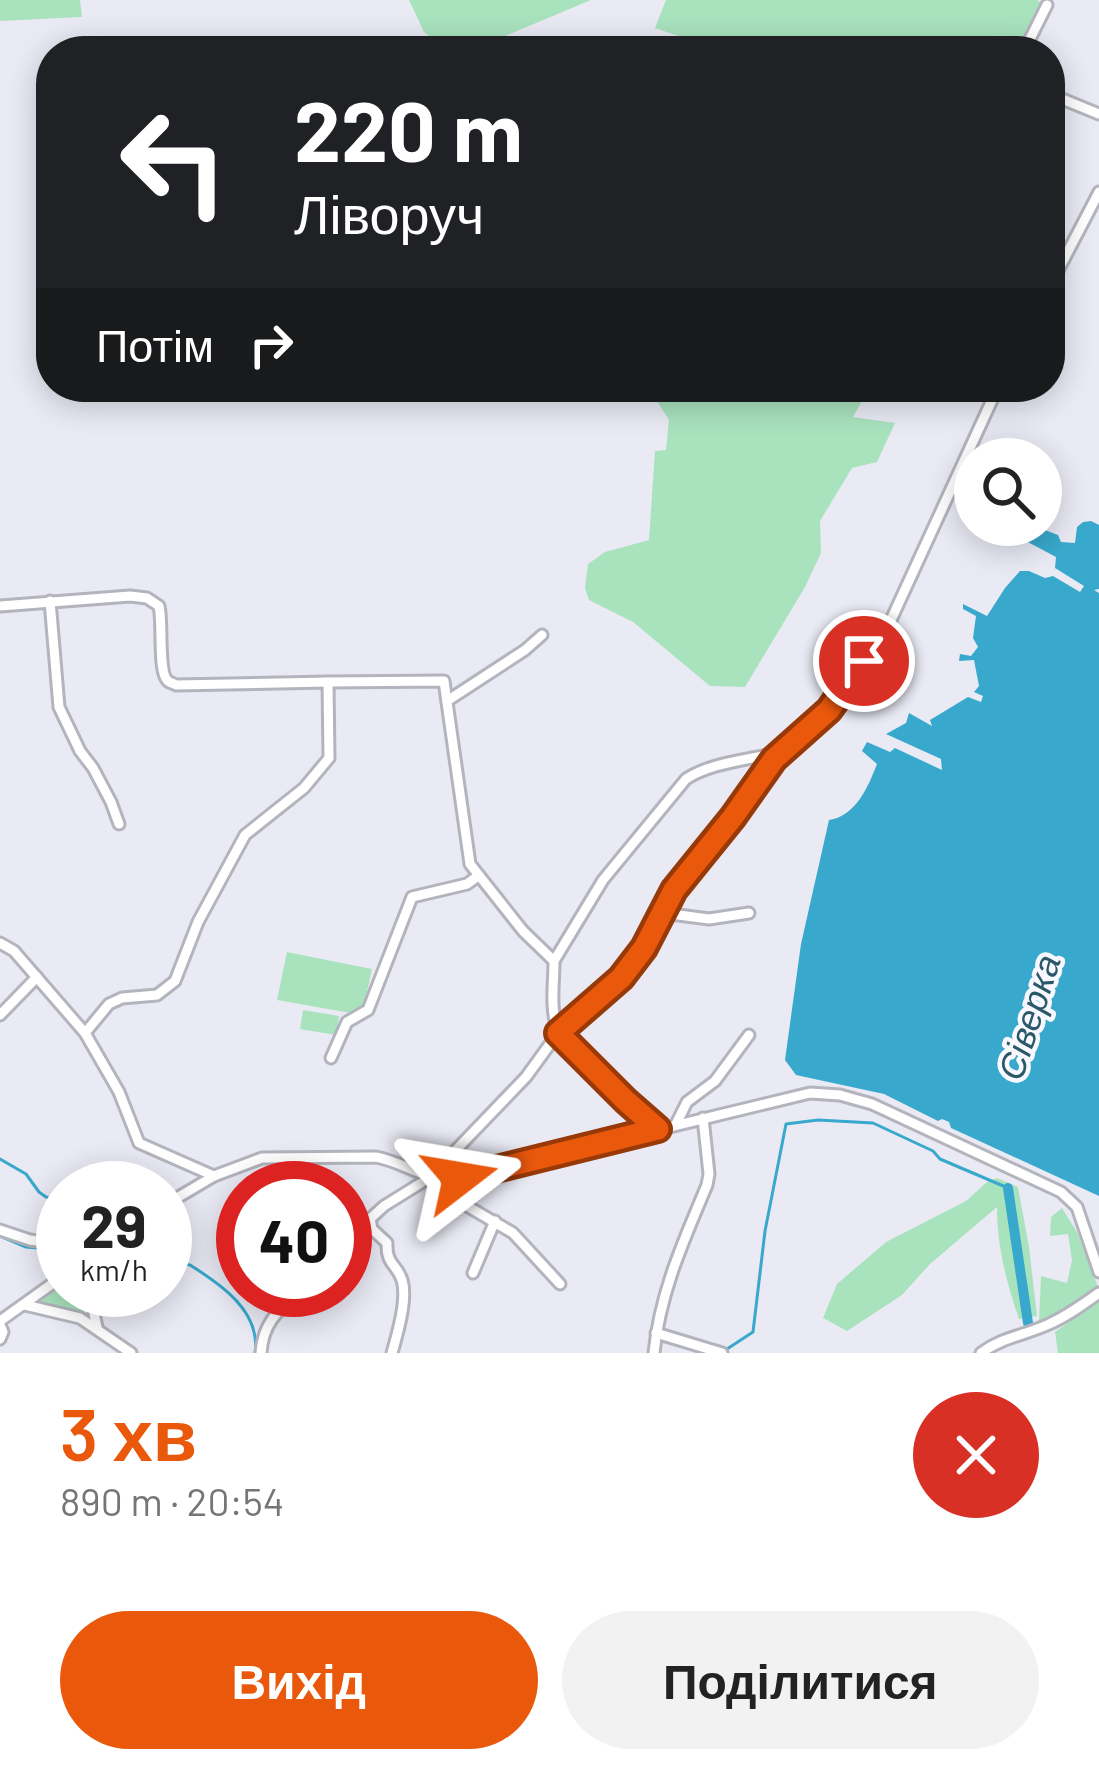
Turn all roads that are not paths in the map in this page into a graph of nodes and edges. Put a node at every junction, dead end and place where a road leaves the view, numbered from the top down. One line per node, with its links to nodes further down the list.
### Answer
1 (1047, 5): 2 (street)
2 (1032, 36)
3 (1065, 100): 4 (street)
4 (1099, 114)
5 (1099, 192): 6 (street)
6 (1065, 257)
7 (991, 402): 13 (street)
8 (50, 601): 9 (street); 11 (street); 14 (street)
9 (0, 606)
10 (542, 635): 12 (street)
11 (328, 682): 12 (street); 22 (street)
12 (447, 701): 15 (street)
13 (774, 759): 16 (street); 19 (street)
14 (119, 824)
15 (478, 876): 19 (street); 25 (street)
16 (663, 913): 17 (street); 23 (street)
17 (749, 913)
18 (0, 944): 20 (street)
19 (554, 961): 23 (street)
20 (37, 977): 21 (street); 22 (street)
21 (0, 1015)
22 (85, 1033): 29 (street)
23 (558, 1033): 28 (street); 30 (street)
24 (749, 1035): 27 (street)
25 (331, 1058)
26 (703, 1118): 27 (street); 37 (street); 47 (street)
27 (676, 1124): 28 (street)
28 (658, 1129): 30 (street)
29 (214, 1176): 30 (street); 31 (street)
30 (429, 1178): 32 (street); 33 (street)
31 (192, 1189)
32 (372, 1217)
33 (496, 1221): 38 (street); 39 (street)
34 (372, 1228): 51 (street)
35 (0, 1230): 36 (street)
36 (36, 1241)
37 (1099, 1272)
38 (472, 1273)
39 (560, 1284)
40 (1099, 1293): 54 (street)
41 (36, 1297): 42 (street)
42 (25, 1305): 45 (street); 46 (street)
43 (95, 1317): 46 (street)
44 (272, 1317): 50 (street)
45 (0, 1323): 48 (street)
46 (97, 1328): 49 (street)
47 (656, 1333): 52 (street); 53 (street)
48 (0, 1339)
49 (131, 1353)
50 (262, 1353)
51 (392, 1353)
52 (654, 1353)
53 (722, 1353)
54 (981, 1353)

